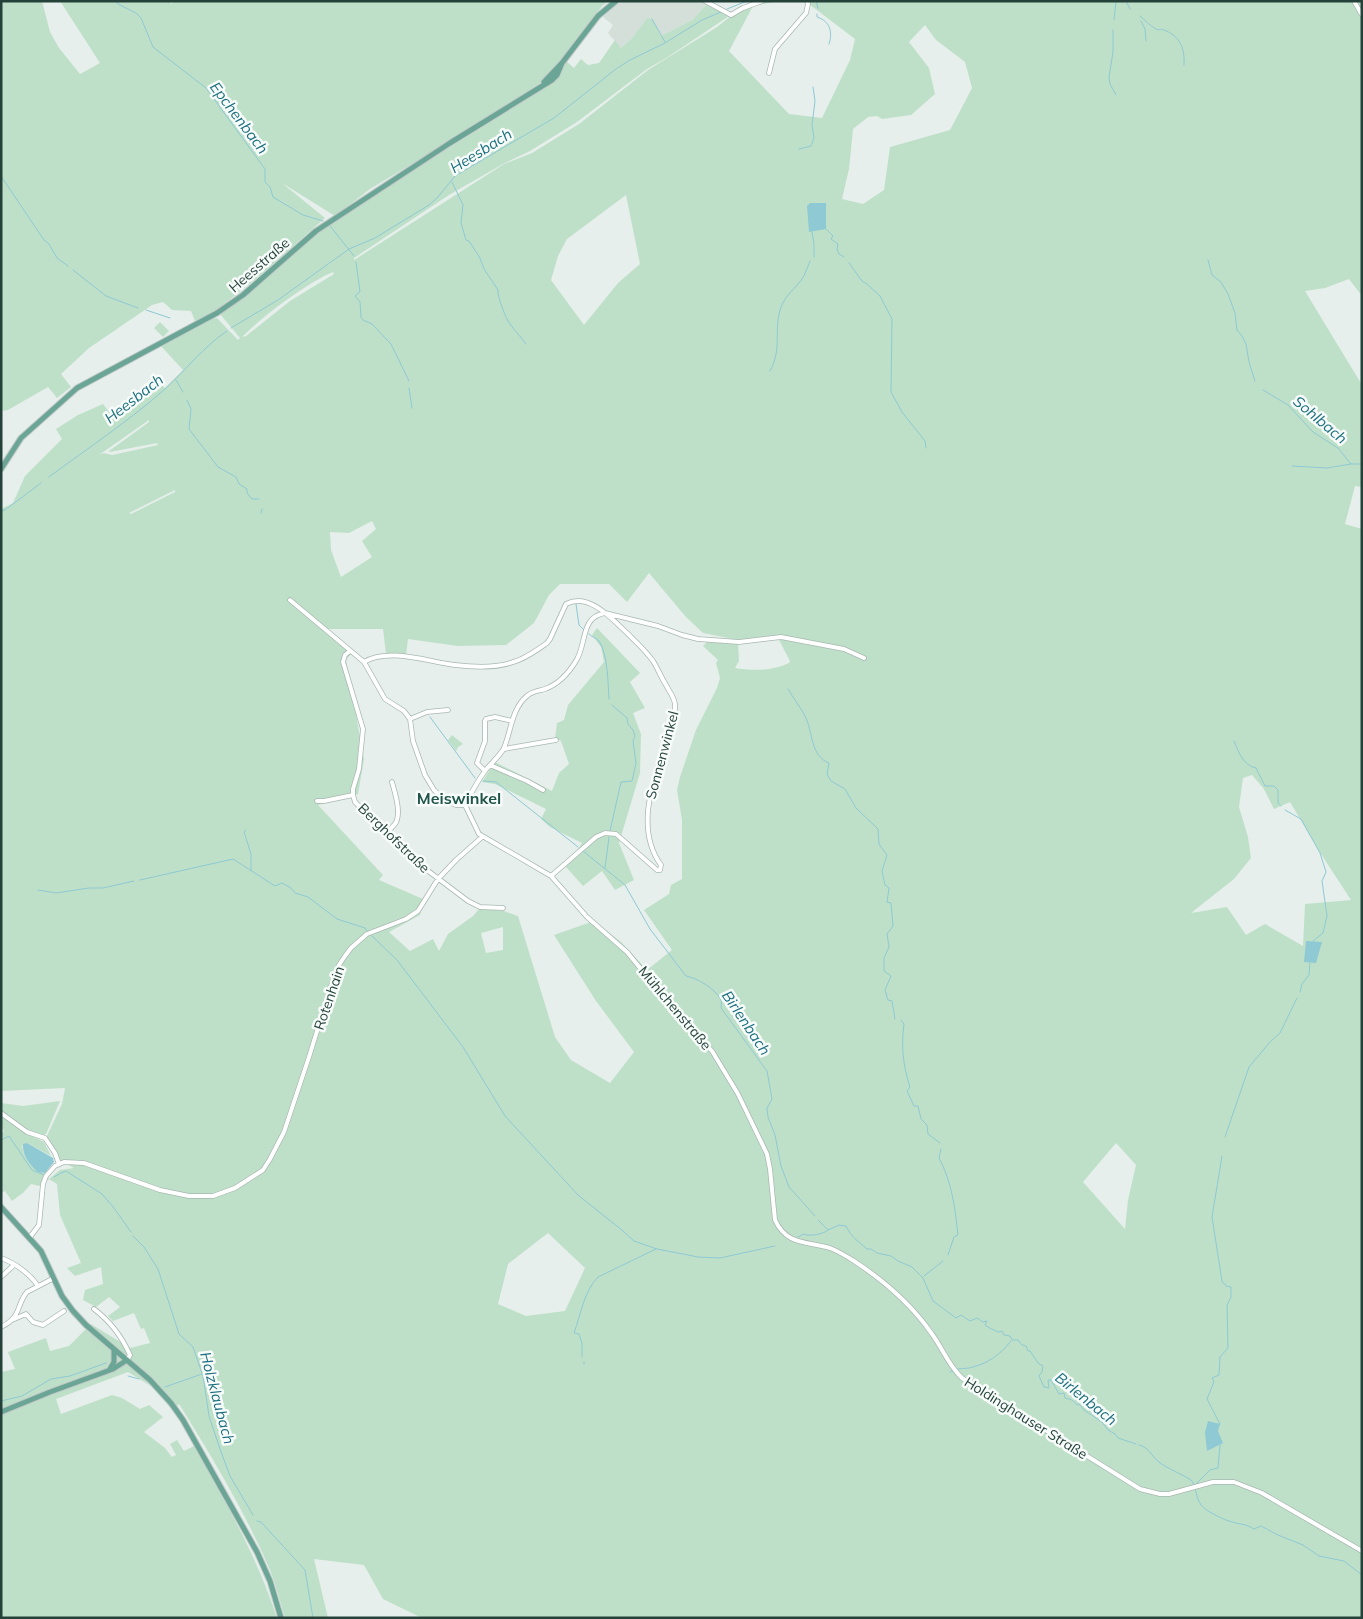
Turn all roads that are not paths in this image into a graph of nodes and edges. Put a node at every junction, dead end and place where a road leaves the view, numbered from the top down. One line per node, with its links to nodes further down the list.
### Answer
1 (616, 1): 8 (main road, Heesstraße)
2 (705, 1): 3 (street)
3 (762, 1)
4 (807, 1): 7 (street)
5 (1354, 1): 6 (street)
6 (1362, 15)
7 (769, 73)
8 (1, 469)
9 (290, 600): 11 (street)
10 (605, 612): 12 (street); 13 (street); 16 (street); 28 (street, Sonnenwinkel)
11 (350, 651): 13 (street); 23 (street, Berghofstraße)
12 (864, 658)
13 (364, 662): 15 (street)
14 (448, 710): 15 (street)
15 (410, 719): 25 (street)
16 (512, 721): 18 (street); 20 (street)
17 (556, 740): 18 (street)
18 (504, 749): 19 (street)
19 (490, 765): 20 (street); 22 (street)
20 (485, 771): 25 (street)
21 (392, 782): 26 (street)
22 (543, 790)
23 (353, 795): 24 (street); 26 (street, Berghofstraße)
24 (317, 801)
25 (465, 804): 27 (street)
26 (386, 834): 29 (street, Berghofstraße)
27 (482, 837): 28 (street, Mühlchenstraße); 29 (street, Rotenhain)
28 (551, 876): 35 (street, Mühlchenstraße)
29 (438, 879): 30 (street, Berghofstraße); 32 (street, Rotenhain)
30 (503, 908)
31 (1, 1113): 32 (street)
32 (59, 1164): 34 (street)
33 (1, 1207): 34 (main road)
34 (30, 1237): 39 (main road)
35 (788, 1237): 49 (street, Holdinghauser Straße)
36 (1, 1258): 37 (street)
37 (14, 1265): 38 (street); 40 (street)
38 (1, 1277)
39 (54, 1278): 40 (street); 45 (main road)
40 (38, 1286): 43 (street)
41 (94, 1309): 46 (street)
42 (64, 1311): 43 (street)
43 (12, 1320): 44 (street)
44 (1, 1327)
45 (114, 1348): 46 (main road); 47 (main road)
46 (127, 1360): 47 (main road); 50 (main road)
47 (110, 1370): 48 (main road)
48 (1, 1412)
49 (1362, 1552)
50 (281, 1618)

